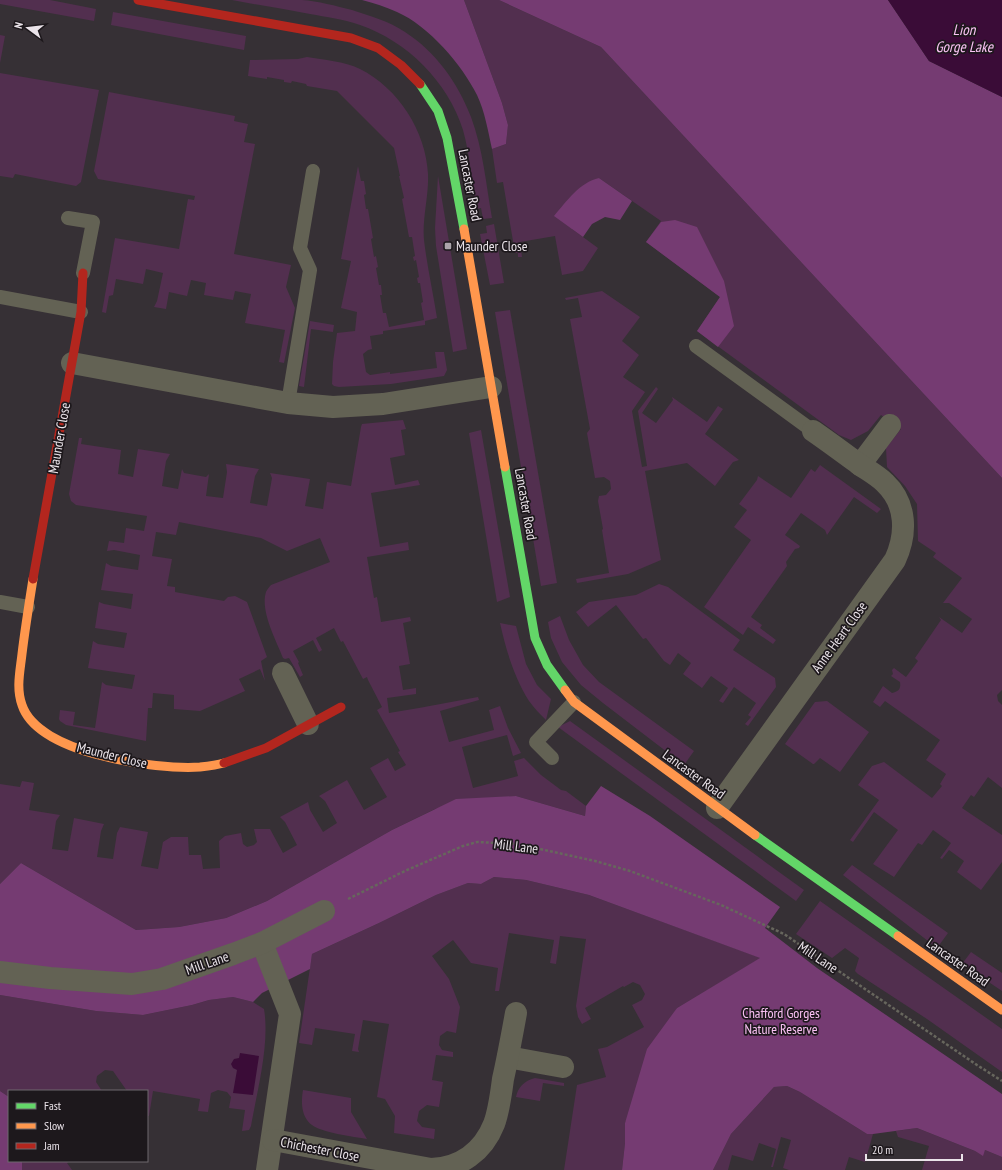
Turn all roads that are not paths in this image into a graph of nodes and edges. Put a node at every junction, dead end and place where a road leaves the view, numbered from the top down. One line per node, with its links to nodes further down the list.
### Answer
1 (138, 0): 9 (street, Lancaster Road)
2 (312, 171): 10 (lane)
3 (68, 218): 4 (lane, Maunder Close)
4 (83, 273): 6 (street, Maunder Close)
5 (0, 297): 6 (lane)
6 (81, 312): 8 (street, Maunder Close)
7 (696, 346): 12 (lane, Anne Heart Close)
8 (72, 363): 10 (street); 15 (street, Maunder Close)
9 (491, 387): 10 (street); 17 (street, Lancaster Road)
10 (288, 403)
11 (890, 426): 13 (street)
12 (813, 431): 13 (street, Anne Heart Close)
13 (860, 465): 21 (street, Anne Heart Close)
14 (0, 602): 15 (lane)
15 (28, 607): 19 (street, Maunder Close)
16 (283, 673): 19 (street)
17 (574, 702): 20 (lane); 21 (street, Lancaster Road)
18 (341, 707): 19 (street, Maunder Close)
19 (308, 724)
20 (552, 758)
21 (717, 808): 25 (street, Lancaster Road)
22 (324, 911): 23 (street, Mill Lane)
23 (262, 942): 24 (street, Mill Lane); 29 (street, Chichester Close)
24 (0, 972)
25 (1002, 1010)
26 (516, 1013): 27 (street, Chichester Close)
27 (508, 1057): 28 (street); 29 (street, Chichester Close)
28 (563, 1066)
29 (272, 1140): 30 (street, Chichester Close)
30 (267, 1170)

